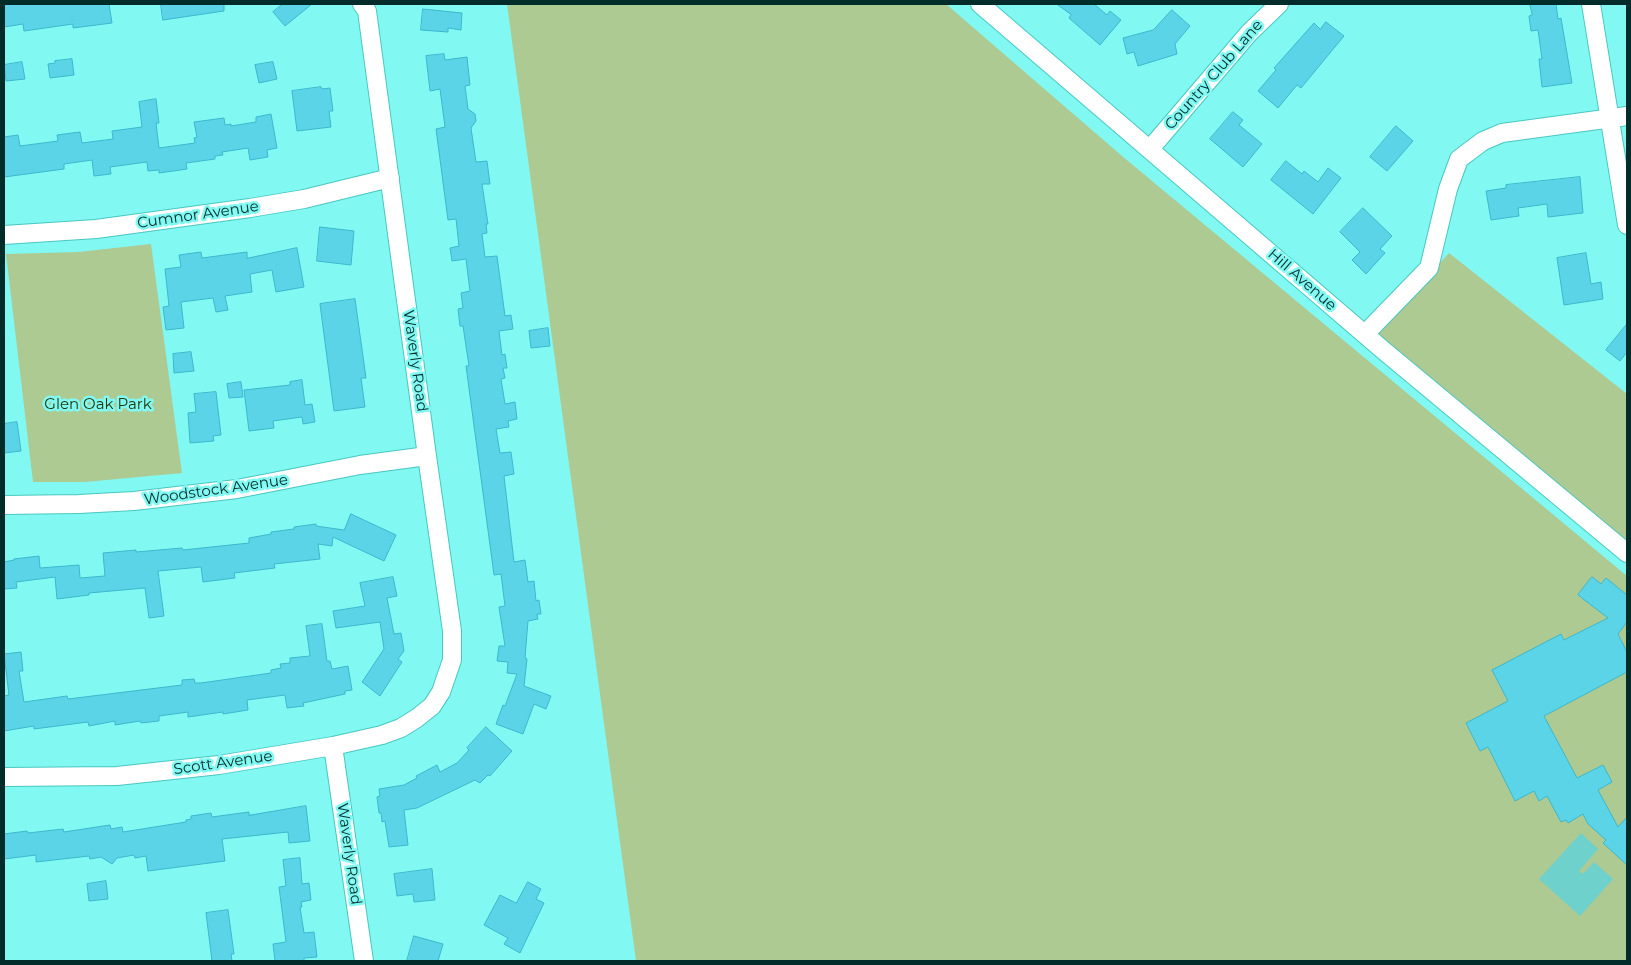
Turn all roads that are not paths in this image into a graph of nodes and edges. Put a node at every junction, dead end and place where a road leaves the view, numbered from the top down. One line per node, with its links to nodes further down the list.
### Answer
1 (980, 4): 7 (street, Hill Avenue)
2 (1279, 4): 7 (street, Country Club Lane)
3 (1591, 4): 6 (street)
4 (366, 6): 8 (street, Waverly Road)
5 (1627, 116): 6 (street)
6 (1610, 119): 9 (street); 11 (street)
7 (1150, 149): 11 (street, Hill Avenue)
8 (390, 178): 10 (street, Cumnor Avenue); 12 (street, Waverly Road)
9 (1627, 224)
10 (4, 234)
11 (1365, 334): 14 (street, Hill Avenue)
12 (427, 456): 13 (street, Woodstock Avenue); 15 (street, Waverly Road)
13 (4, 505)
14 (1627, 553)
15 (432, 706): 16 (street, Scott Avenue)
16 (333, 746): 17 (street, Scott Avenue); 18 (street, Waverly Road)
17 (4, 777)
18 (364, 961)

